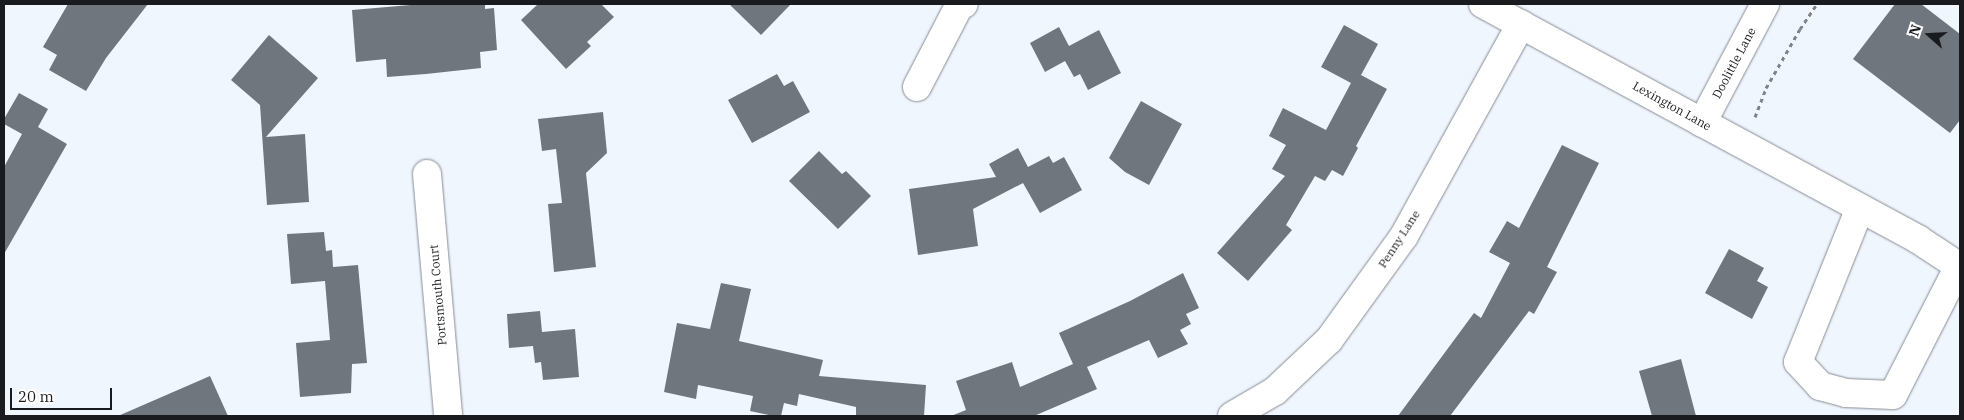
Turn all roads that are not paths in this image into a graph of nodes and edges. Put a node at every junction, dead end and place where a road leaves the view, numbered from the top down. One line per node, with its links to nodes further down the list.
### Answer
1 (964, 4): 5 (street)
2 (1483, 4): 4 (street, Lexington Lane)
3 (1766, 4): 6 (street, Doolittle Lane)
4 (1521, 24): 6 (street, Lexington Lane); 11 (street, Penny Lane)
5 (917, 87)
6 (1702, 123): 8 (street, Lexington Lane)
7 (427, 174): 10 (street, Portsmouth Court)
8 (1860, 208): 9 (street, Lexington Lane); 9 (street, Lexington Lane)
9 (1960, 266)
10 (448, 416)
11 (1232, 416)

